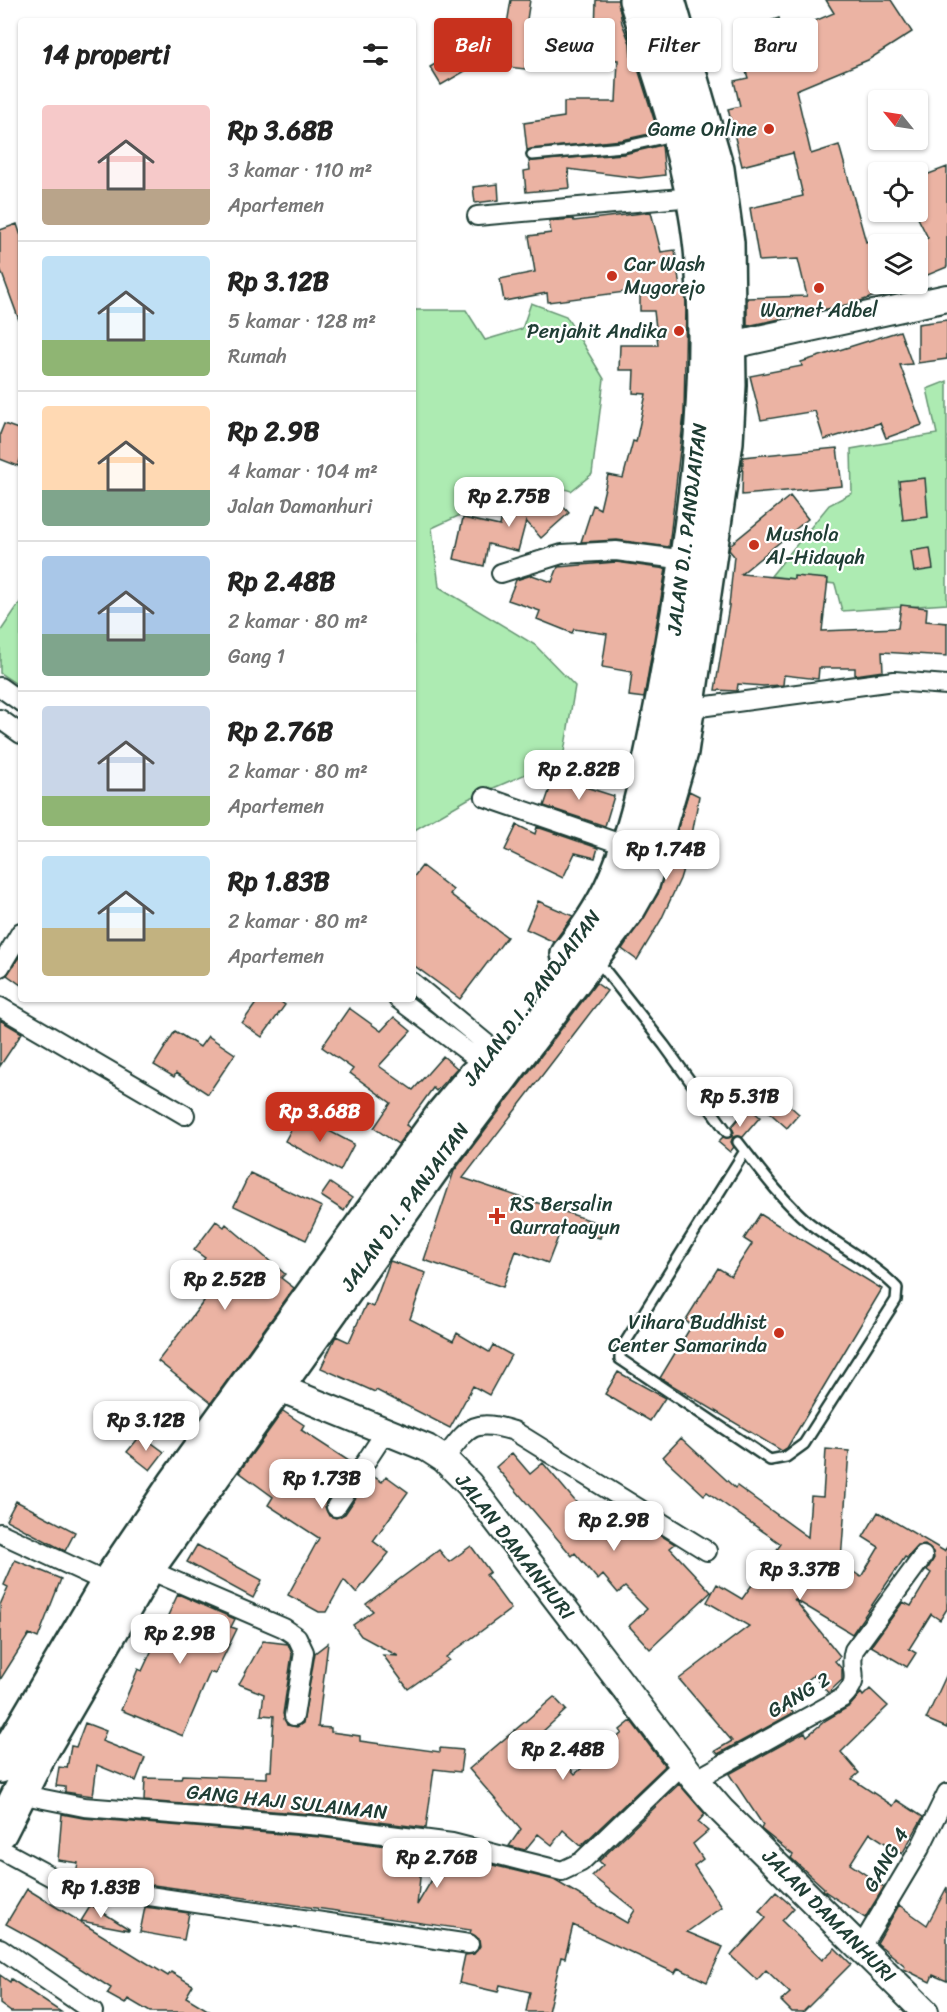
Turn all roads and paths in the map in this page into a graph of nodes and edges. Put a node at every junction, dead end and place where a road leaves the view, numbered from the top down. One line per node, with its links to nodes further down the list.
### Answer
1 (636, 0): 3 (highway, JALAN D.I. PANDJAITAN)
2 (668, 0): 8 (highway)
3 (679, 134): 4 (lane); 5 (highway, JALAN D.I. PANDJAITAN)
4 (532, 155)
5 (693, 197): 6 (street); 8 (highway, JALAN D.I. PANDJAITAN)
6 (477, 216)
7 (947, 298): 8 (street)
8 (716, 349): 9 (highway, JALAN D.I. PANDJAITAN); 14 (highway)
9 (686, 560): 10 (street); 18 (highway, JALAN D.I. PANDJAITAN)
10 (501, 573)
11 (947, 685): 14 (street)
12 (0, 687): 13 (street)
13 (18, 700)
14 (685, 709): 20 (highway)
15 (0, 720): 16 (street)
16 (18, 732)
17 (485, 797): 18 (street)
18 (627, 846): 25 (highway, JALAN D.I. PANDJAITAN)
19 (18, 937): 21 (street)
20 (593, 956): 25 (highway); 27 (lane)
21 (0, 967)
22 (416, 986): 25 (street)
23 (403, 1002): 25 (street)
24 (0, 1007): 26 (street)
25 (498, 1064): 30 (highway, JALAN D.I. PANDJAITAN)
26 (185, 1115)
27 (727, 1132)
28 (738, 1142): 29 (lane)
29 (745, 1150): 29 (lane)
30 (264, 1381): 31 (street, JALAN DAMANHURI); 37 (highway, JALAN D.I. PANDJAITAN); 38 (highway, JALAN D.I. PANDJAITAN)
31 (386, 1431): 32 (street, JALAN DAMANHURI); 33 (street)
32 (444, 1459): 35 (street); 41 (street, JALAN DAMANHURI)
33 (336, 1507)
34 (0, 1533): 38 (street)
35 (707, 1551)
36 (923, 1556): 41 (street, GANG 2)
37 (147, 1569): 39 (street); 43 (highway, JALAN D.I. PANDJAITAN)
38 (108, 1583): 40 (highway, JALAN D.I. PANDJAITAN)
39 (294, 1716)
40 (0, 1766)
41 (689, 1772): 46 (street, GANG 2); 48 (street, JALAN DAMANHURI)
42 (947, 1793): 48 (street, GANG 4)
43 (19, 1794): 44 (highway, JALAN D.I. PANDJAITAN); 46 (street, GANG HAJI SULAIMAN)
44 (0, 1832)
45 (0, 1849): 47 (street)
46 (549, 1868)
47 (468, 1944)
48 (861, 1947): 51 (street, JALAN DAMANHURI)
49 (0, 1948): 50 (street)
50 (93, 2012)
51 (925, 2012)

